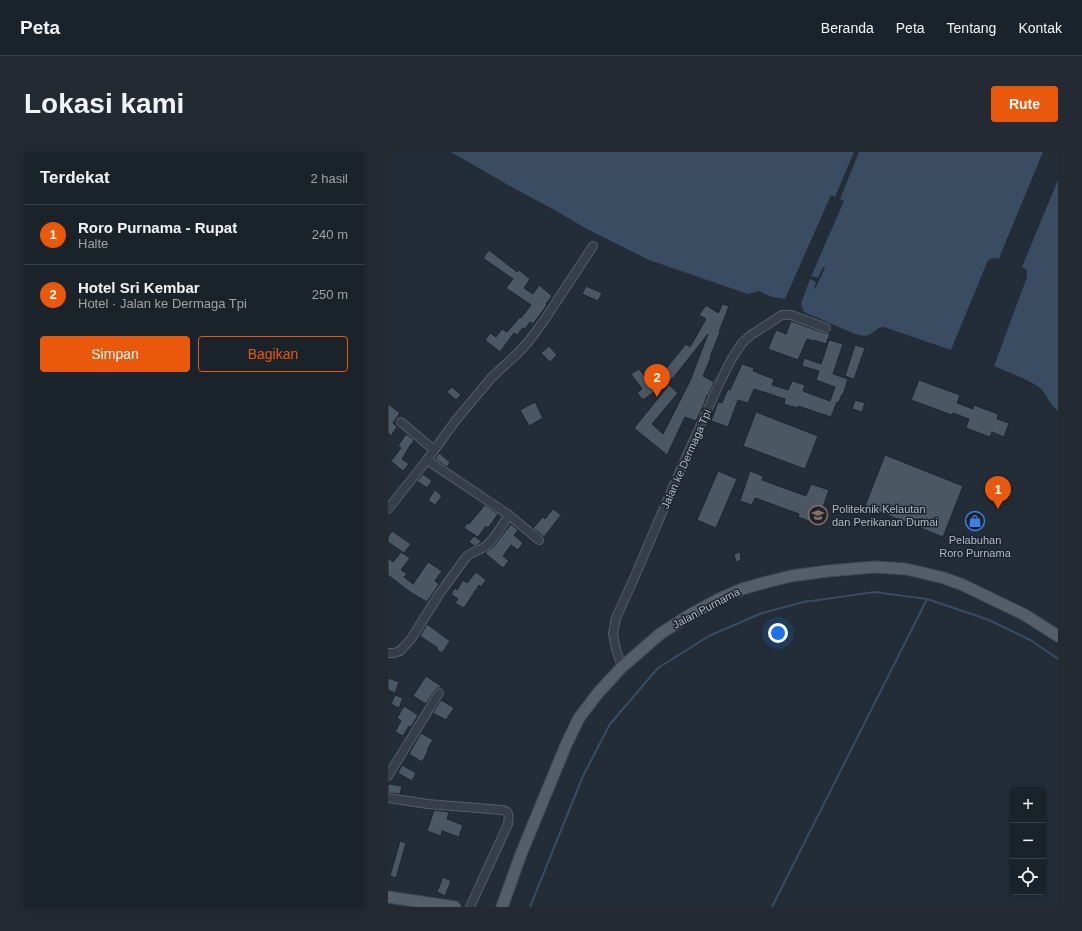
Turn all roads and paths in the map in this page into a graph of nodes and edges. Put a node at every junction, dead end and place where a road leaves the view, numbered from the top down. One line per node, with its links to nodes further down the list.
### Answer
1 (593, 246): 4 (street)
2 (826, 328): 11 (street, Jalan ke Dermaga Tpi)
3 (401, 422): 4 (street)
4 (434, 450): 5 (street)
5 (427, 460): 6 (street); 7 (street)
6 (388, 509)
7 (509, 515): 8 (street); 10 (street)
8 (540, 540)
9 (1058, 636): 11 (main road, Jalan Purnama)
10 (388, 653)
11 (622, 667): 18 (main road, Jalan Purnama)
12 (439, 693): 13 (street)
13 (388, 776)
14 (388, 798): 17 (street)
15 (388, 897): 16 (main road)
16 (454, 907)
17 (470, 907)
18 (502, 907)

